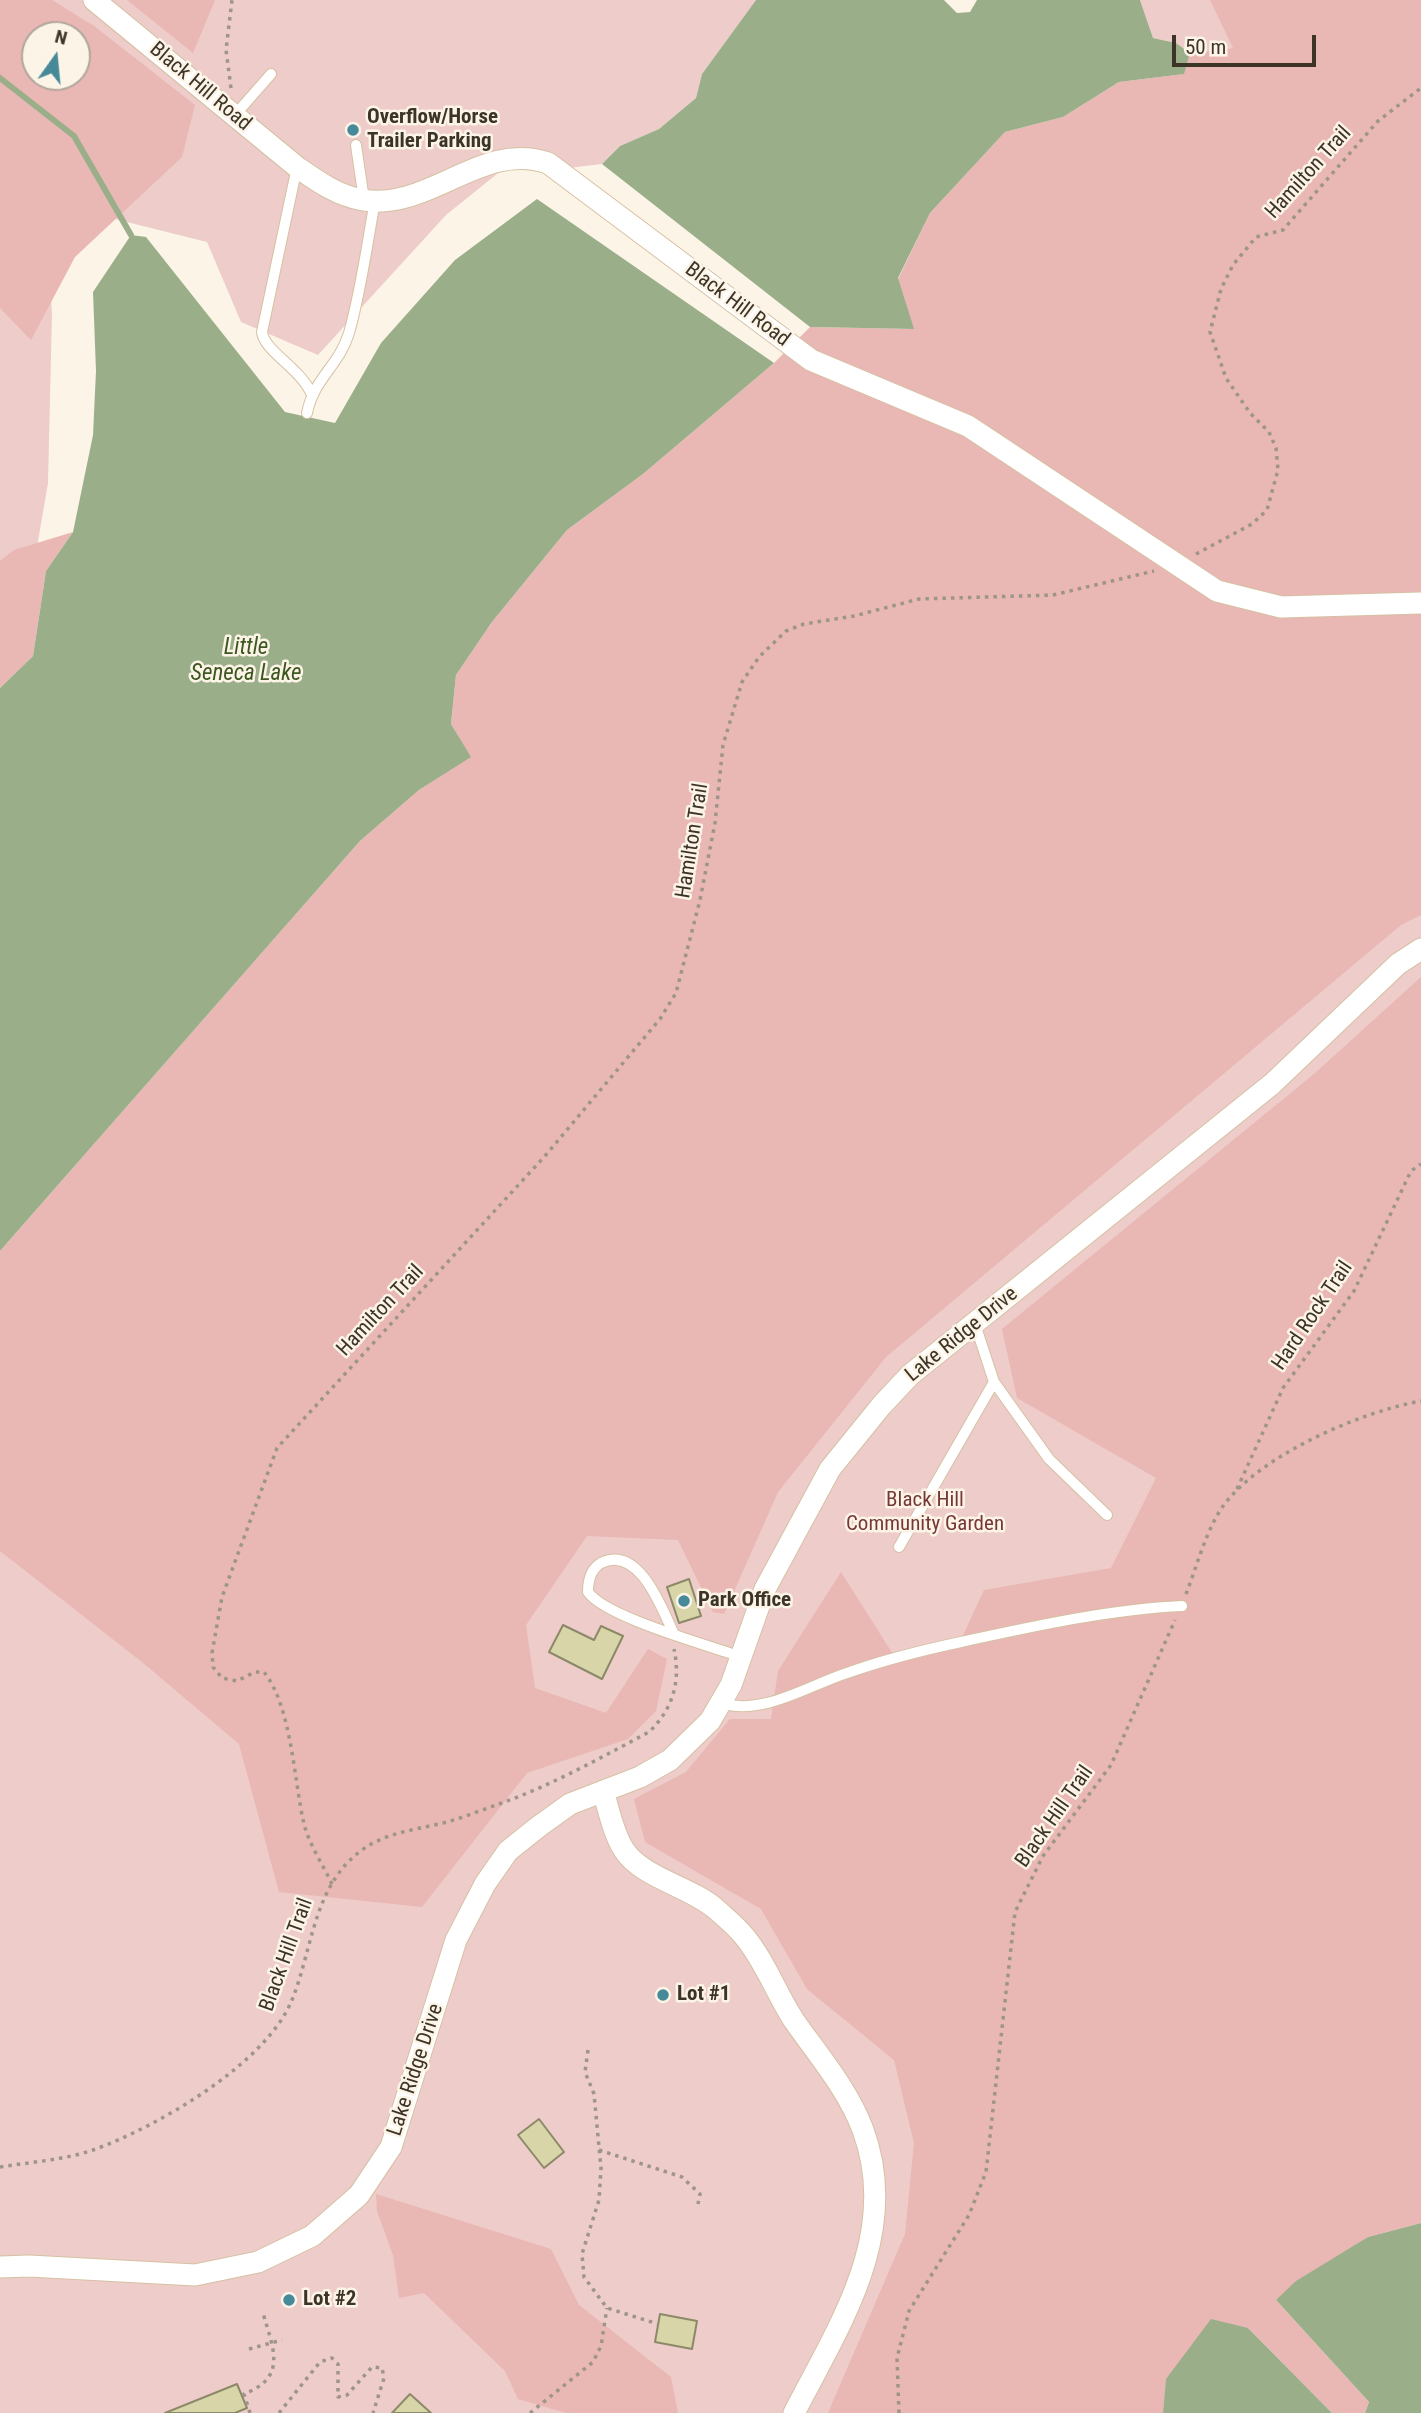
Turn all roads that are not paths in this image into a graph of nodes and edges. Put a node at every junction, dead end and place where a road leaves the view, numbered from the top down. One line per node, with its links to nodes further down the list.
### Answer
1 (94, 0): 3 (street, Black Hill Road)
2 (271, 74): 3 (lane)
3 (232, 113): 5 (street, Black Hill Road)
4 (356, 145): 6 (lane)
5 (297, 167): 6 (street, Black Hill Road); 7 (lane)
6 (370, 201): 7 (lane); 9 (street, Black Hill Road)
7 (311, 393): 8 (lane)
8 (307, 413)
9 (1421, 603)
10 (1421, 949): 11 (street, Lake Ridge Drive)
11 (975, 1324): 12 (lane); 17 (street, Lake Ridge Drive)
12 (994, 1382): 13 (lane); 14 (lane)
13 (1107, 1514)
14 (899, 1547)
15 (1182, 1606): 18 (lane)
16 (673, 1632): 16 (lane); 17 (lane)
17 (741, 1657): 18 (street, Lake Ridge Drive)
18 (720, 1703): 19 (street, Lake Ridge Drive)
19 (603, 1791): 20 (street, Lake Ridge Drive); 21 (street)
20 (0, 2267)
21 (794, 2413)

